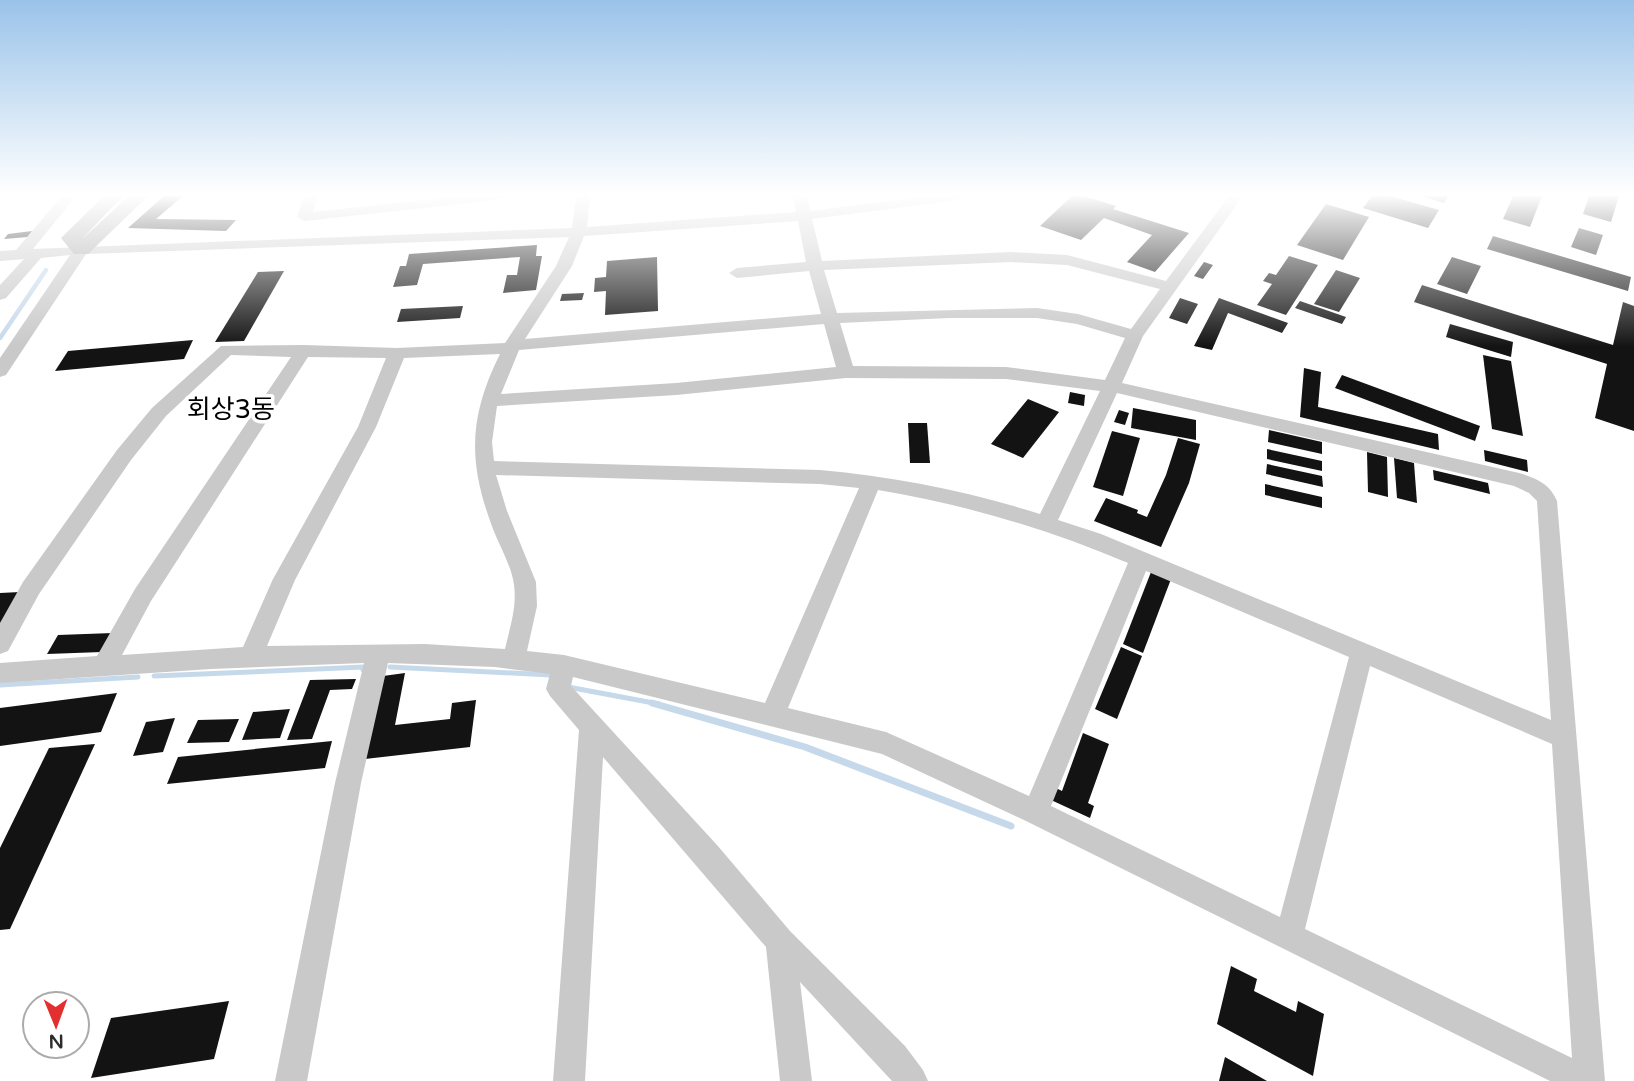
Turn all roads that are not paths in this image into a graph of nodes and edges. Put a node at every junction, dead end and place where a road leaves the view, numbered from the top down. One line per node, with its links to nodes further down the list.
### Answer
1 (34, 246): 9 (street)
2 (78, 246): 8 (main road)
3 (85, 246): 8 (main road)
4 (185, 246): 8 (street)
5 (573, 246): 17 (street)
6 (811, 246): 11 (street)
7 (1198, 246): 13 (street)
8 (81, 250): 9 (street); 20 (street)
9 (29, 253): 10 (street); 14 (street)
10 (0, 256)
11 (815, 266): 12 (street); 13 (street); 15 (street)
12 (737, 273)
13 (1168, 287): 16 (street)
14 (0, 295)
15 (831, 318): 16 (street); 17 (street); 21 (street)
16 (1135, 335): 22 (street)
17 (511, 346): 19 (street); 23 (street)
18 (304, 350): 19 (street); 28 (street); 34 (street)
19 (397, 353): 31 (street)
20 (0, 371)
21 (846, 372): 22 (street); 23 (street)
22 (1110, 386): 26 (street); 38 (street)
23 (488, 401): 24 (street)
24 (485, 468): 25 (street); 32 (street)
25 (871, 482): 26 (street); 36 (street)
26 (1047, 522): 27 (street)
27 (1140, 559): 29 (street); 39 (street)
28 (0, 644)
29 (1362, 653): 38 (street); 40 (street)
30 (378, 655): 31 (street); 32 (street); 42 (street)
31 (250, 658): 34 (street)
32 (514, 658): 33 (street)
33 (564, 665): 36 (street); 37 (street)
34 (103, 667): 35 (street)
35 (0, 673)
36 (772, 716): 39 (street)
37 (592, 728): 41 (street); 43 (street)
38 (1564, 737): 46 (street)
39 (1035, 812): 40 (street)
40 (1289, 936): 46 (street)
41 (780, 941): 44 (street); 45 (street)
42 (291, 1081)
43 (569, 1081)
44 (796, 1081)
45 (912, 1081)
46 (1586, 1081)

